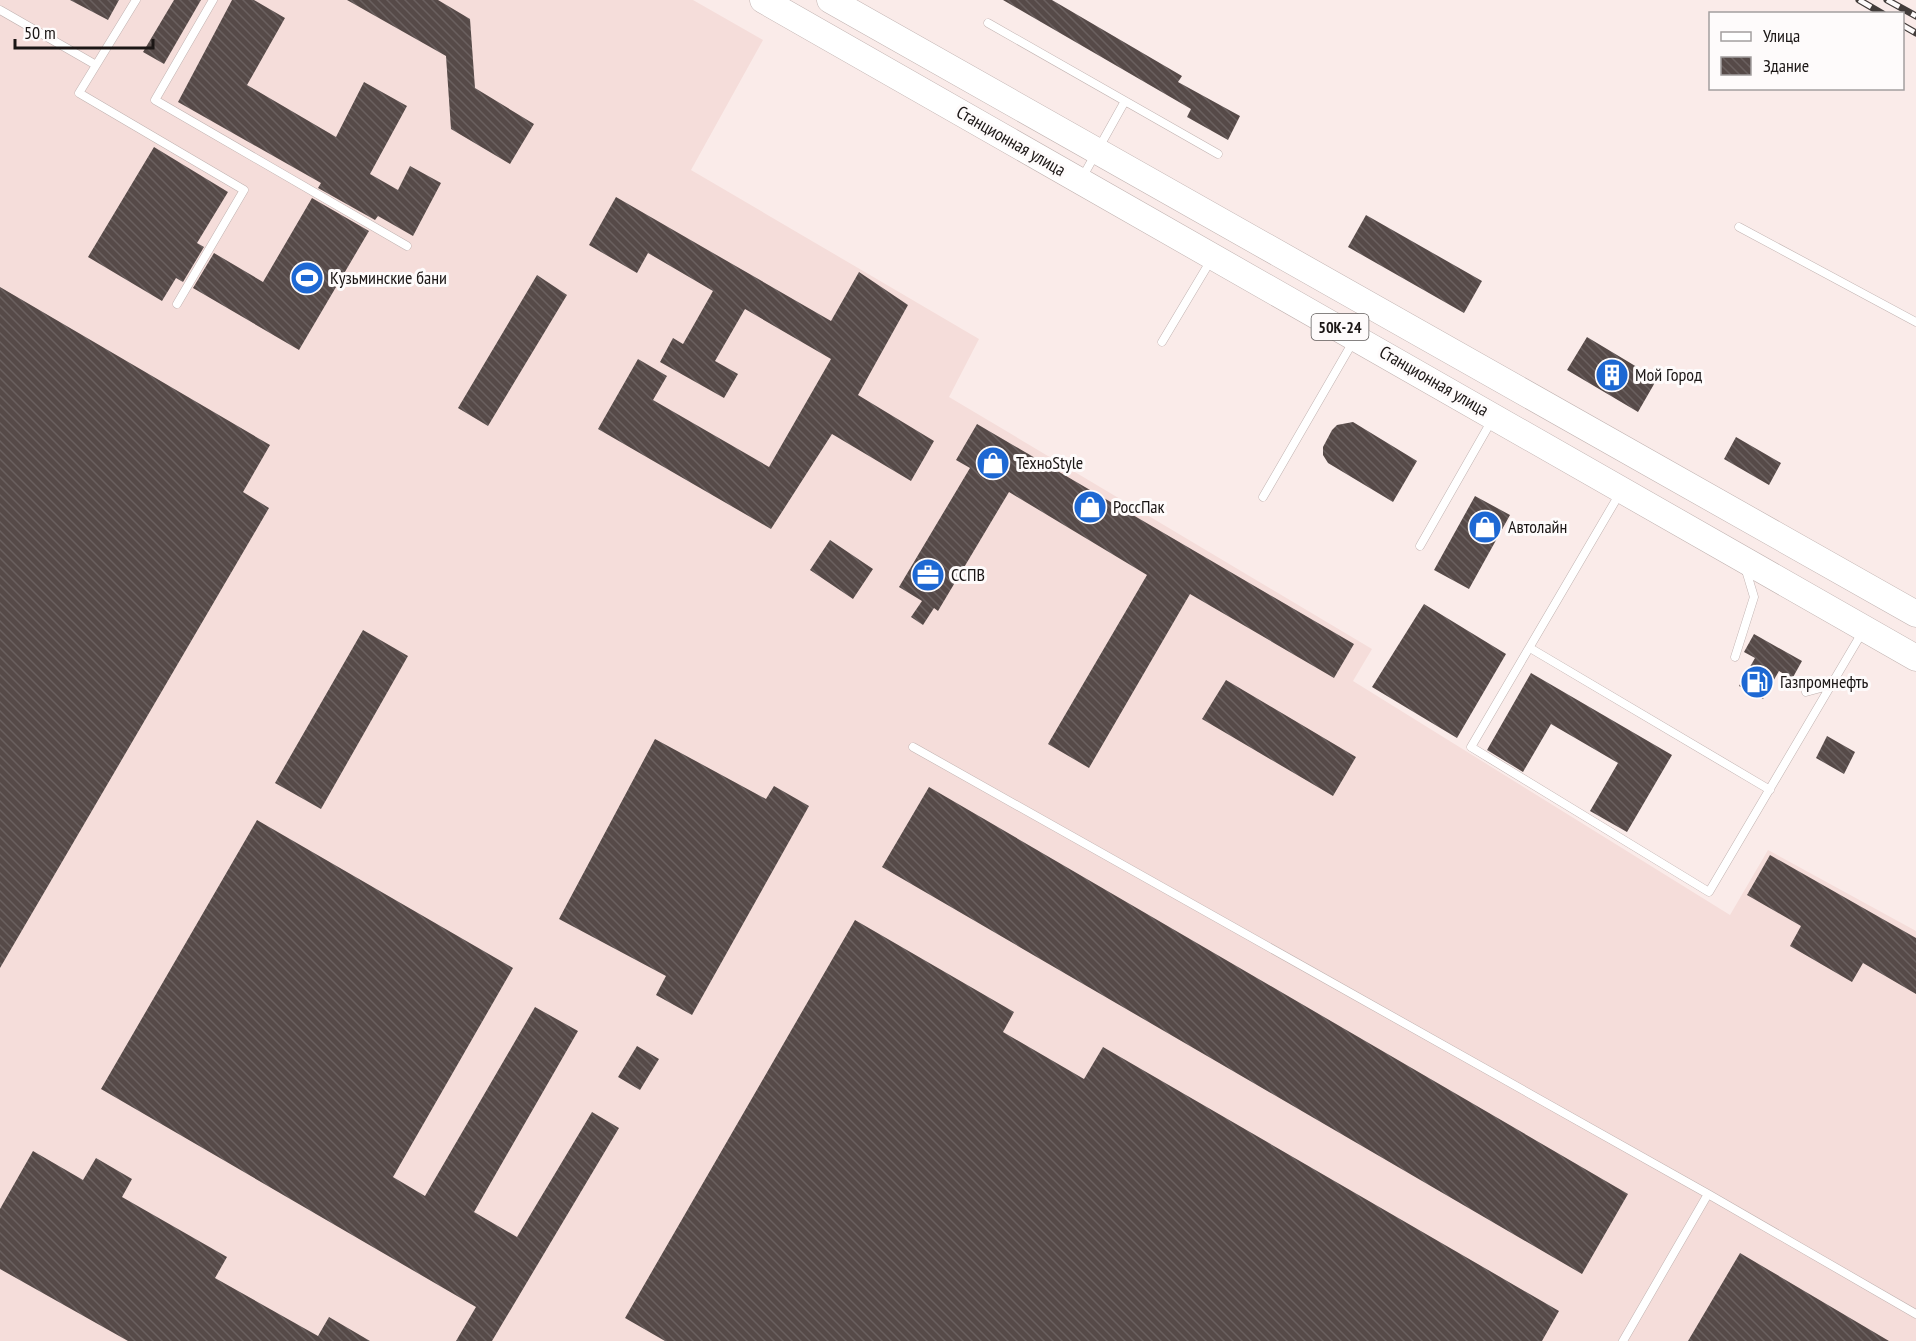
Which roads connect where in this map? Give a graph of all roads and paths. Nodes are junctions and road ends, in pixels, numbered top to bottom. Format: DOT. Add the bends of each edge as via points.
graph roads {
  1 [pos="136,0"];
  2 [pos="213,0"];
  3 [pos="763,0"];
  4 [pos="830,0"];
  5 [pos="0,10"];
  6 [pos="988,23"];
  7 [pos="96,65"];
  8 [pos="1125,101"];
  9 [pos="1096,152"];
  10 [pos="1218,154"];
  11 [pos="1081,181"];
  12 [pos="1739,227"];
  13 [pos="407,246"];
  14 [pos="1213,256"];
  15 [pos="177,304"];
  16 [pos="1916,322"];
  17 [pos="1356,336"];
  18 [pos="1162,342"];
  19 [pos="1494,416"];
  20 [pos="1622,489"];
  21 [pos="1263,497"];
  22 [pos="1420,546"];
  23 [pos="1742,557"];
  24 [pos="1916,614"];
  25 [pos="1865,629"];
  26 [pos="1530,648"];
  27 [pos="1736,657"];
  28 [pos="1916,658"];
  29 [pos="1832,685"];
  30 [pos="1806,692"];
  31 [pos="914,747"];
  32 [pos="1770,790"];
  33 [pos="1708,1194"];
  34 [pos="1916,1314"];
  35 [pos="1623,1341"];
  1 -- 7 [label="lane"];
  2 -- 13 [label="lane" via="155,100"];
  3 -- 11 [label="main road, Станционная улица / 50К-24"];
  4 -- 9 [label="main road, Станционная улица / 50К-24"];
  5 -- 7 [label="lane"];
  6 -- 8 [label="lane"];
  7 -- 15 [label="lane" via="79,93 244,190"];
  8 -- 9 [label="lane"];
  8 -- 10 [label="lane"];
  9 -- 11 [label="lane"];
  9 -- 24 [label="main road, Станционная улица / 50К-24"];
  11 -- 14 [label="main road, Станционная улица / 50К-24"];
  12 -- 16 [label="lane"];
  14 -- 17 [label="main road, Станционная улица / 50К-24"];
  14 -- 18 [label="lane"];
  17 -- 19 [label="main road, Станционная улица / 50К-24"];
  17 -- 21 [label="lane"];
  19 -- 20 [label="main road, Станционная улица / 50К-24"];
  19 -- 22 [label="lane"];
  20 -- 23 [label="main road, Станционная улица / 50К-24"];
  20 -- 26 [label="lane"];
  23 -- 25 [label="main road, Станционная улица / 50К-24"];
  23 -- 27 [label="lane" via="1754,597"];
  25 -- 28 [label="main road, Станционная улица / 50К-24"];
  25 -- 29 [label="lane"];
  26 -- 32 [label="lane"];
  26 -- 32 [label="lane" via="1471,747 1709,892"];
  29 -- 30 [label="lane"];
  29 -- 32 [label="lane"];
  31 -- 33 [label="lane"];
  33 -- 34 [label="lane"];
  33 -- 35 [label="lane"];
}
